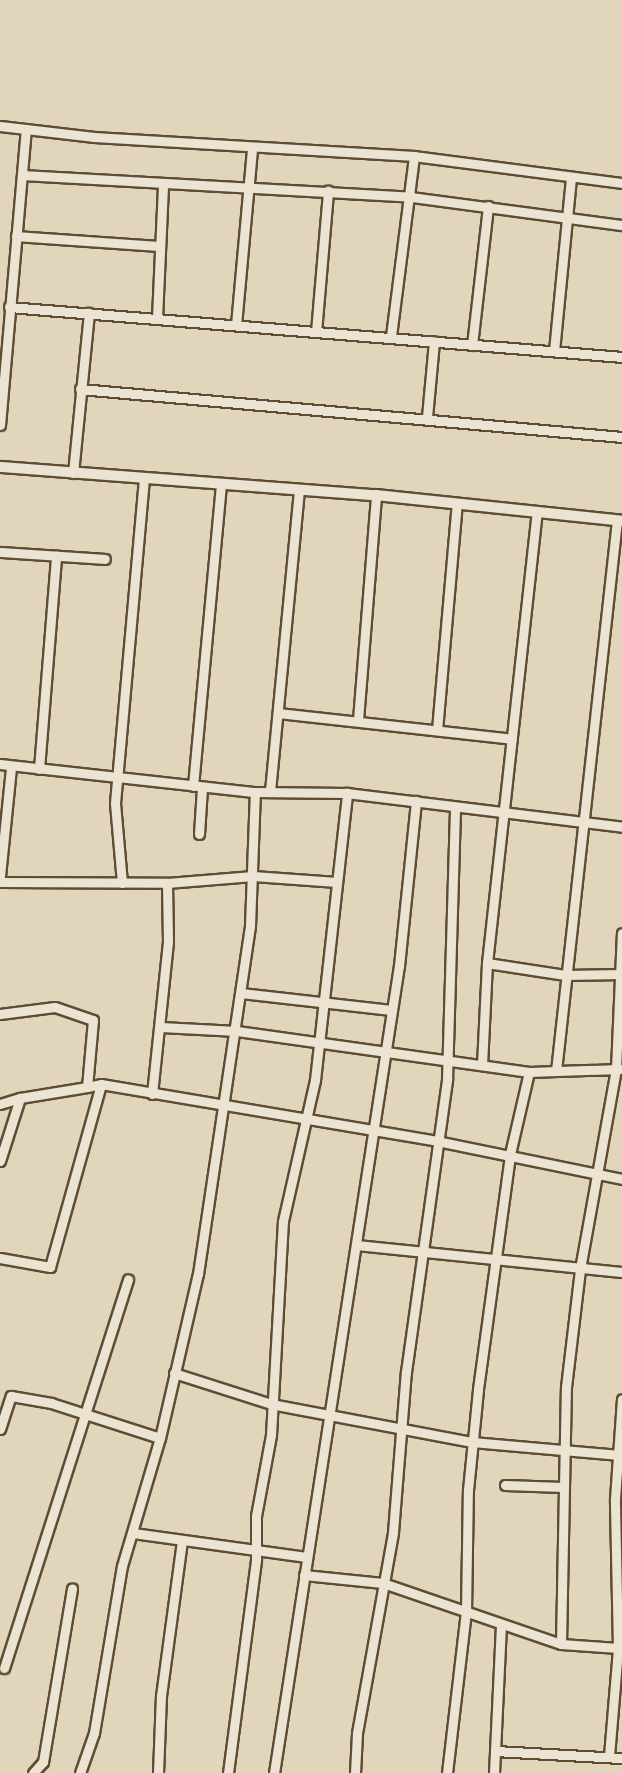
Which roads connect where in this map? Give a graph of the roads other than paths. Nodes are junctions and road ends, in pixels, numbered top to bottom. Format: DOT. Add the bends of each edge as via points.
graph roads {
  1 [pos="0,126"];
  2 [pos="26,129"];
  3 [pos="252,148"];
  4 [pos="414,156"];
  5 [pos="22,175"];
  6 [pos="570,177"];
  7 [pos="622,183"];
  8 [pos="163,185"];
  9 [pos="245,188"];
  10 [pos="328,191"];
  11 [pos="411,197"];
  12 [pos="488,206"];
  13 [pos="565,218"];
  14 [pos="622,225"];
  15 [pos="16,236"];
  16 [pos="158,246"];
  17 [pos="9,307"];
  18 [pos="89,313"];
  19 [pos="157,318"];
  20 [pos="236,325"];
  21 [pos="316,332"];
  22 [pos="391,336"];
  23 [pos="434,341"];
  24 [pos="472,345"];
  25 [pos="554,351"];
  26 [pos="622,357"];
  27 [pos="80,389"];
  28 [pos="427,417"];
  29 [pos="0,425"];
  30 [pos="622,437"];
  31 [pos="0,467"];
  32 [pos="73,473"];
  33 [pos="144,478"];
  34 [pos="221,483"];
  35 [pos="299,492"];
  36 [pos="376,495"];
  37 [pos="457,503"];
  38 [pos="537,512"];
  39 [pos="620,520"];
  40 [pos="0,552"];
  41 [pos="57,556"];
  42 [pos="105,559"];
  43 [pos="278,713"];
  44 [pos="358,720"];
  45 [pos="438,730"];
  46 [pos="512,739"];
  47 [pos="0,764"];
  48 [pos="11,767"];
  49 [pos="39,769"];
  50 [pos="117,778"];
  51 [pos="198,787"];
  52 [pos="270,791"];
  53 [pos="255,792"];
  54 [pos="346,793"];
  55 [pos="416,801"];
  56 [pos="455,809"];
  57 [pos="507,816"];
  58 [pos="586,824"];
  59 [pos="622,827"];
  60 [pos="199,834"];
  61 [pos="0,876"];
  62 [pos="253,876"];
  63 [pos="0,882"];
  64 [pos="337,882"];
  65 [pos="122,883"];
  66 [pos="167,883"];
  67 [pos="622,933"];
  68 [pos="487,963"];
  69 [pos="621,974"];
  70 [pos="565,975"];
  71 [pos="241,993"];
  72 [pos="325,1001"];
  73 [pos="0,1002"];
  74 [pos="391,1010"];
  75 [pos="1,1014"];
  76 [pos="161,1027"];
  77 [pos="237,1031"];
  78 [pos="318,1042"];
  79 [pos="386,1051"];
  80 [pos="447,1061"];
  81 [pos="482,1065"];
  82 [pos="619,1069"];
  83 [pos="556,1071"];
  84 [pos="529,1072"];
  85 [pos="101,1084"];
  86 [pos="87,1087"];
  87 [pos="152,1094"];
  88 [pos="20,1098"];
  89 [pos="0,1104"];
  90 [pos="223,1107"];
  91 [pos="305,1121"];
  92 [pos="370,1133"];
  93 [pos="437,1140"];
  94 [pos="510,1154"];
  95 [pos="0,1161"];
  96 [pos="596,1172"];
  97 [pos="622,1179"];
  98 [pos="356,1245"];
  99 [pos="421,1250"];
  100 [pos="0,1258"];
  101 [pos="494,1260"];
  102 [pos="580,1269"];
  103 [pos="622,1272"];
  104 [pos="128,1279"];
  105 [pos="174,1374"];
  106 [pos="622,1399"];
  107 [pos="271,1404"];
  108 [pos="88,1415"];
  109 [pos="331,1415"];
  110 [pos="401,1428"];
  111 [pos="0,1429"];
  112 [pos="160,1438"];
  113 [pos="472,1442"];
  114 [pos="563,1450"];
  115 [pos="620,1455"];
  116 [pos="505,1485"];
  117 [pos="563,1487"];
  118 [pos="133,1532"];
  119 [pos="182,1540"];
  120 [pos="256,1549"];
  121 [pos="306,1557"];
  122 [pos="304,1575"];
  123 [pos="383,1583"];
  124 [pos="72,1588"];
  125 [pos="466,1612"];
  126 [pos="501,1625"];
  127 [pos="561,1644"];
  128 [pos="618,1648"];
  129 [pos="4,1668"];
  130 [pos="495,1751"];
  131 [pos="609,1756"];
  132 [pos="622,1758"];
  133 [pos="33,1773"];
  134 [pos="80,1773"];
  135 [pos="158,1773"];
  136 [pos="228,1773"];
  137 [pos="274,1773"];
  138 [pos="355,1773"];
  139 [pos="447,1773"];
  140 [pos="494,1773"];
  1 -- 2 [label="street"];
  2 -- 3 [label="street"];
  2 -- 5 [label="street"];
  3 -- 4 [label="street"];
  3 -- 9 [label="street"];
  4 -- 6 [label="street"];
  4 -- 11 [label="street"];
  5 -- 8 [label="street"];
  5 -- 15 [label="street"];
  6 -- 7 [label="street"];
  6 -- 13 [label="street"];
  8 -- 9 [label="street"];
  8 -- 16 [label="street"];
  9 -- 10 [label="street"];
  9 -- 20 [label="street"];
  10 -- 11 [label="street"];
  10 -- 21 [label="street"];
  11 -- 12 [label="street"];
  11 -- 22 [label="street"];
  12 -- 13 [label="street"];
  12 -- 24 [label="street"];
  13 -- 14 [label="street"];
  13 -- 25 [label="street"];
  15 -- 16 [label="street"];
  15 -- 17 [label="street"];
  16 -- 19 [label="street"];
  17 -- 18 [label="street"];
  17 -- 29 [label="street"];
  18 -- 19 [label="street"];
  18 -- 27 [label="street"];
  19 -- 20 [label="street"];
  20 -- 21 [label="street"];
  21 -- 22 [label="street"];
  22 -- 23 [label="street"];
  23 -- 24 [label="street"];
  23 -- 28 [label="street"];
  24 -- 25 [label="street"];
  25 -- 26 [label="street"];
  27 -- 28 [label="street"];
  27 -- 32 [label="street"];
  28 -- 30 [label="street"];
  31 -- 32 [label="street"];
  32 -- 33 [label="street"];
  33 -- 34 [label="street"];
  33 -- 50 [label="street"];
  34 -- 35 [label="street"];
  34 -- 51 [label="street"];
  35 -- 36 [label="street"];
  35 -- 43 [label="street"];
  36 -- 37 [label="street"];
  36 -- 44 [label="street"];
  37 -- 38 [label="street"];
  37 -- 45 [label="street"];
  38 -- 39 [label="street"];
  38 -- 46 [label="street"];
  39 -- 58 [label="street"];
  40 -- 41 [label="street"];
  41 -- 42 [label="street"];
  41 -- 49 [label="street"];
  43 -- 44 [label="street"];
  43 -- 52 [label="street"];
  44 -- 45 [label="street"];
  45 -- 46 [label="street"];
  46 -- 57 [label="street"];
  47 -- 48 [label="street"];
  48 -- 49 [label="street"];
  48 -- 61 [label="street"];
  49 -- 50 [label="street"];
  50 -- 51 [label="street"];
  50 -- 65 [label="street"];
  51 -- 53 [label="street"];
  51 -- 60 [label="street"];
  52 -- 53 [label="street"];
  52 -- 54 [label="street"];
  53 -- 62 [label="street"];
  54 -- 55 [label="street"];
  54 -- 64 [label="street"];
  55 -- 56 [label="street"];
  55 -- 74 [label="street"];
  56 -- 57 [label="street"];
  56 -- 80 [label="street"];
  57 -- 58 [label="street"];
  57 -- 68 [label="street"];
  58 -- 59 [label="street"];
  58 -- 70 [label="street"];
  62 -- 64 [label="street"];
  62 -- 66 [label="street"];
  62 -- 71 [label="street"];
  63 -- 65 [label="street"];
  64 -- 72 [label="street"];
  65 -- 66 [label="street"];
  66 -- 76 [label="street"];
  67 -- 69 [label="street"];
  68 -- 70 [label="street"];
  68 -- 81 [label="street"];
  69 -- 70 [label="street"];
  69 -- 82 [label="street"];
  70 -- 83 [label="street"];
  71 -- 72 [label="street"];
  71 -- 77 [label="street"];
  72 -- 74 [label="street"];
  72 -- 78 [label="street"];
  73 -- 75 [label="street"];
  74 -- 79 [label="street"];
  75 -- 86 [label="street" via="55,1007 93,1020"];
  76 -- 77 [label="street"];
  76 -- 87 [label="street"];
  77 -- 78 [label="street"];
  77 -- 90 [label="street"];
  78 -- 79 [label="street"];
  78 -- 91 [label="street"];
  79 -- 80 [label="street"];
  79 -- 92 [label="street"];
  80 -- 81 [label="street"];
  80 -- 93 [label="street"];
  81 -- 84 [label="street"];
  82 -- 83 [label="street"];
  82 -- 96 [label="street"];
  83 -- 84 [label="street"];
  84 -- 94 [label="street"];
  85 -- 86 [label="street"];
  85 -- 87 [label="street"];
  85 -- 100 [label="street" via="50,1267"];
  86 -- 88 [label="street"];
  87 -- 90 [label="street"];
  88 -- 89 [label="street"];
  88 -- 95 [label="street"];
  90 -- 91 [label="street"];
  90 -- 105 [label="street" via="198,1274"];
  91 -- 92 [label="street"];
  91 -- 107 [label="street" via="283,1221"];
  92 -- 93 [label="street"];
  92 -- 98 [label="street"];
  93 -- 94 [label="street"];
  93 -- 99 [label="street"];
  94 -- 96 [label="street"];
  94 -- 101 [label="street"];
  96 -- 97 [label="street"];
  96 -- 102 [label="street"];
  98 -- 99 [label="street"];
  98 -- 109 [label="street"];
  99 -- 101 [label="street"];
  99 -- 110 [label="street"];
  101 -- 102 [label="street"];
  101 -- 113 [label="street"];
  102 -- 103 [label="street"];
  102 -- 114 [label="street"];
  104 -- 108 [label="street"];
  105 -- 107 [label="street"];
  105 -- 112 [label="street"];
  106 -- 115 [label="street"];
  107 -- 109 [label="street"];
  107 -- 120 [label="street"];
  108 -- 111 [label="street" via="11,1396"];
  108 -- 112 [label="street"];
  108 -- 129 [label="street"];
  109 -- 110 [label="street"];
  109 -- 121 [label="street"];
  110 -- 113 [label="street"];
  110 -- 123 [label="street" via="393,1532"];
  112 -- 118 [label="street"];
  113 -- 114 [label="street"];
  113 -- 125 [label="street"];
  114 -- 115 [label="street"];
  114 -- 117 [label="street"];
  115 -- 128 [label="street"];
  116 -- 117 [label="street"];
  117 -- 127 [label="street"];
  118 -- 119 [label="street"];
  118 -- 134 [label="street" via="122,1566 94,1733"];
  119 -- 120 [label="street"];
  119 -- 135 [label="street" via="161,1696"];
  120 -- 121 [label="street"];
  120 -- 136 [label="street"];
  121 -- 122 [label="street"];
  122 -- 123 [label="street"];
  122 -- 137 [label="street"];
  123 -- 125 [label="street"];
  123 -- 138 [label="street" via="357,1733"];
  124 -- 133 [label="street" via="43,1762"];
  125 -- 126 [label="street"];
  125 -- 139 [label="street"];
  126 -- 127 [label="street"];
  126 -- 130 [label="street"];
  127 -- 128 [label="street"];
  128 -- 131 [label="street"];
  130 -- 131 [label="street"];
  130 -- 140 [label="street"];
  131 -- 132 [label="street"];
}
